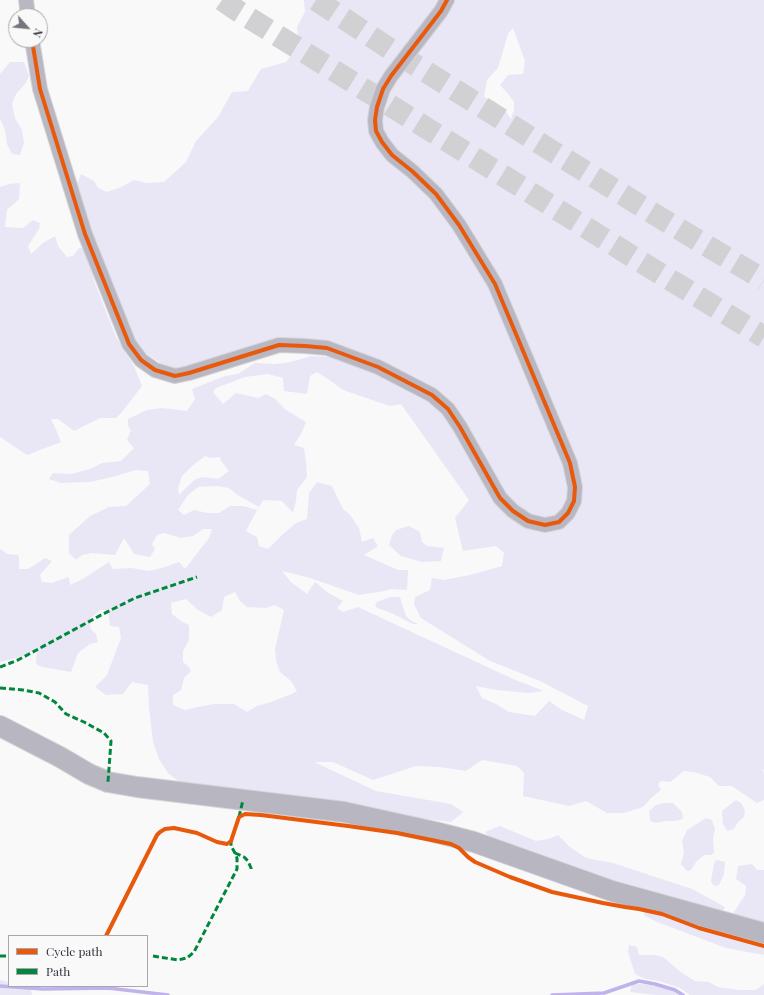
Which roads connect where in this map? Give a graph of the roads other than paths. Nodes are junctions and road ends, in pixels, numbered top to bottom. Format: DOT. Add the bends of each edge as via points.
graph roads {
  1 [pos="447,0"];
  2 [pos="33,48"];
  3 [pos="0,726"];
  4 [pos="764,933"];
  1 -- 2 [label="street" via="383,89 376,113 376,131 392,154 436,194 459,225 495,284 570,463 575,487 574,502 560,522 545,525 528,521 513,511 500,498 448,409 432,395 378,367 327,348 279,345 189,374 175,376 155,370 141,360 129,344 86,234 40,89"];
  3 -- 4 [label="main road" via="108,782 344,812 435,832 474,842 612,891"];
}
